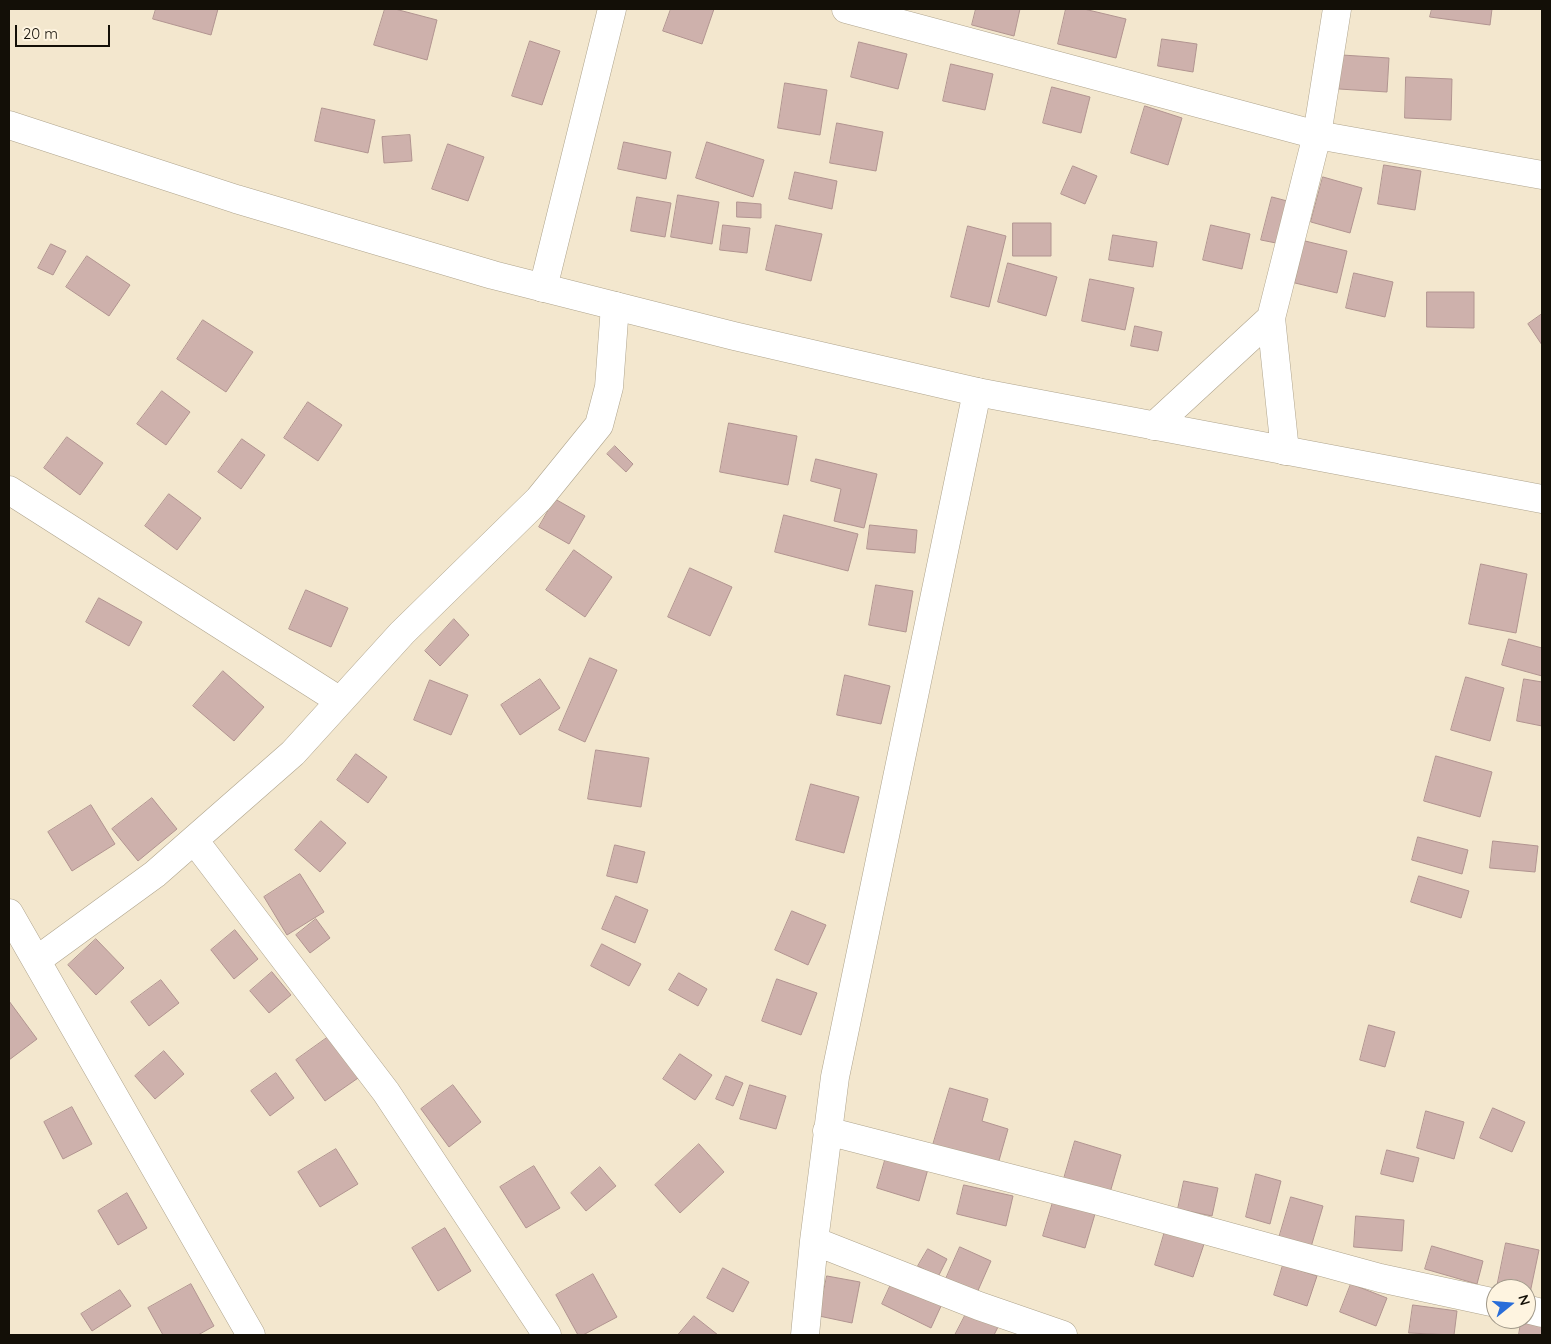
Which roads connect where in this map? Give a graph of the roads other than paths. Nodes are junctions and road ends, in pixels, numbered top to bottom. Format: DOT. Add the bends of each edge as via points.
graph roads {
  1 [pos="612,9"];
  2 [pos="846,9"];
  3 [pos="1337,9"];
  4 [pos="9,125"];
  5 [pos="1317,135"];
  6 [pos="1542,176"];
  7 [pos="543,288"];
  8 [pos="615,306"];
  9 [pos="1271,318"];
  10 [pos="977,392"];
  11 [pos="1154,426"];
  12 [pos="1285,450"];
  13 [pos="9,490"];
  14 [pos="1542,499"];
  15 [pos="340,701"];
  16 [pos="194,840"];
  17 [pos="9,913"];
  18 [pos="37,960"];
  19 [pos="827,1131"];
  20 [pos="814,1241"];
  21 [pos="1486,1301"];
  22 [pos="251,1335"];
  23 [pos="547,1335"];
  24 [pos="805,1335"];
  25 [pos="1063,1335"];
  1 -- 7 [label="street"];
  2 -- 5 [label="street"];
  3 -- 5 [label="street"];
  4 -- 7 [label="street" via="236,199"];
  5 -- 6 [label="street"];
  5 -- 9 [label="street"];
  7 -- 8 [label="street"];
  8 -- 10 [label="street"];
  8 -- 15 [label="street" via="609,387 598,425 539,499 402,633"];
  9 -- 11 [label="street"];
  9 -- 12 [label="street"];
  10 -- 11 [label="street"];
  10 -- 19 [label="street" via="835,1077"];
  11 -- 12 [label="street"];
  12 -- 14 [label="street"];
  13 -- 15 [label="street"];
  15 -- 16 [label="street" via="293,753"];
  16 -- 18 [label="street" via="155,874"];
  16 -- 23 [label="street" via="386,1092"];
  17 -- 18 [label="street"];
  18 -- 22 [label="street"];
  19 -- 20 [label="street"];
  19 -- 21 [label="street" via="1380,1278"];
  20 -- 24 [label="street"];
  20 -- 25 [label="street" via="979,1306"];
}
